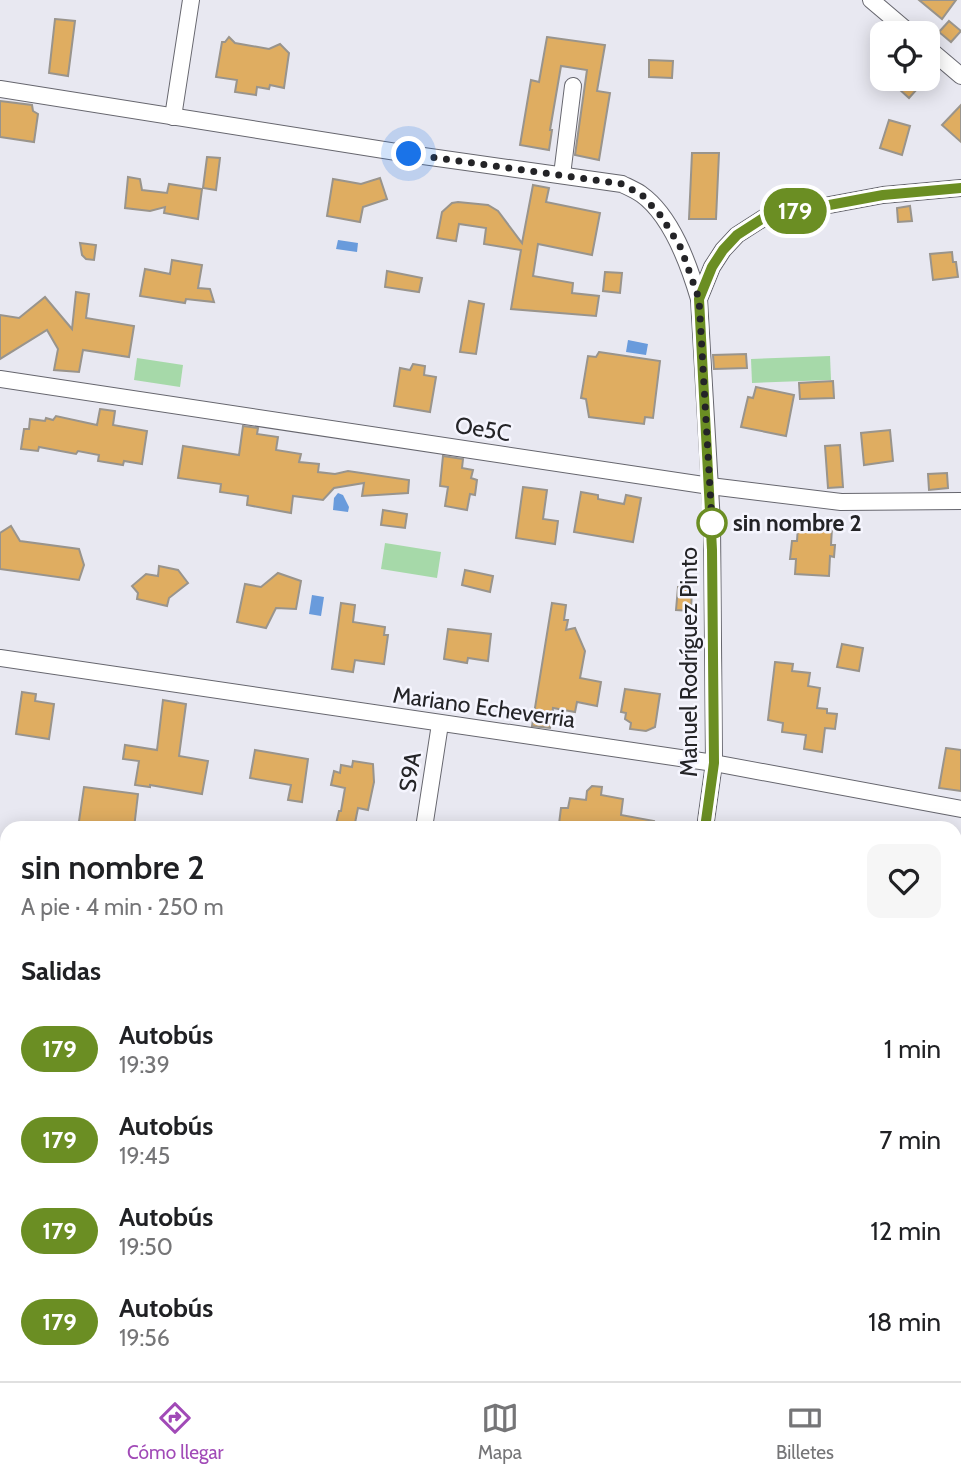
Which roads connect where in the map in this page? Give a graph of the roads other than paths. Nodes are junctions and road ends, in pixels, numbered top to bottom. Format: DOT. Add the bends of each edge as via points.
graph roads {
  1 [pos="191,0"];
  2 [pos="871,0"];
  3 [pos="896,21"];
  4 [pos="940,58"];
  5 [pos="961,76"];
  6 [pos="573,86"];
  7 [pos="0,89"];
  8 [pos="173,117"];
  9 [pos="562,175"];
  10 [pos="961,188"];
  11 [pos="699,299"];
  12 [pos="0,379"];
  13 [pos="710,486"];
  14 [pos="961,501"];
  15 [pos="0,658"];
  16 [pos="440,724"];
  17 [pos="714,763"];
  18 [pos="961,809"];
  19 [pos="425,821"];
  20 [pos="706,821"];
  1 -- 8 [label="street"];
  2 -- 3 [label="street"];
  4 -- 5 [label="street"];
  6 -- 9 [label="street"];
  7 -- 8 [label="street"];
  8 -- 9 [label="street"];
  9 -- 11 [label="street" via="622,184 642,195 681,248"];
  10 -- 11 [label="street, Manuel Rodríguez Pinto" via="883,195 765,217 723,250"];
  11 -- 13 [label="street, Manuel Rodríguez Pinto"];
  12 -- 13 [label="street, Oe5C"];
  13 -- 14 [label="street, Oe5C" via="841,502"];
  13 -- 17 [label="street, Manuel Rodríguez Pinto"];
  15 -- 16 [label="street, Mariano Echeverria"];
  16 -- 17 [label="street, Mariano Echeverria"];
  16 -- 19 [label="street, S9A"];
  17 -- 18 [label="street, Mariano Echeverria"];
  17 -- 20 [label="street, Manuel Rodríguez Pinto"];
}
